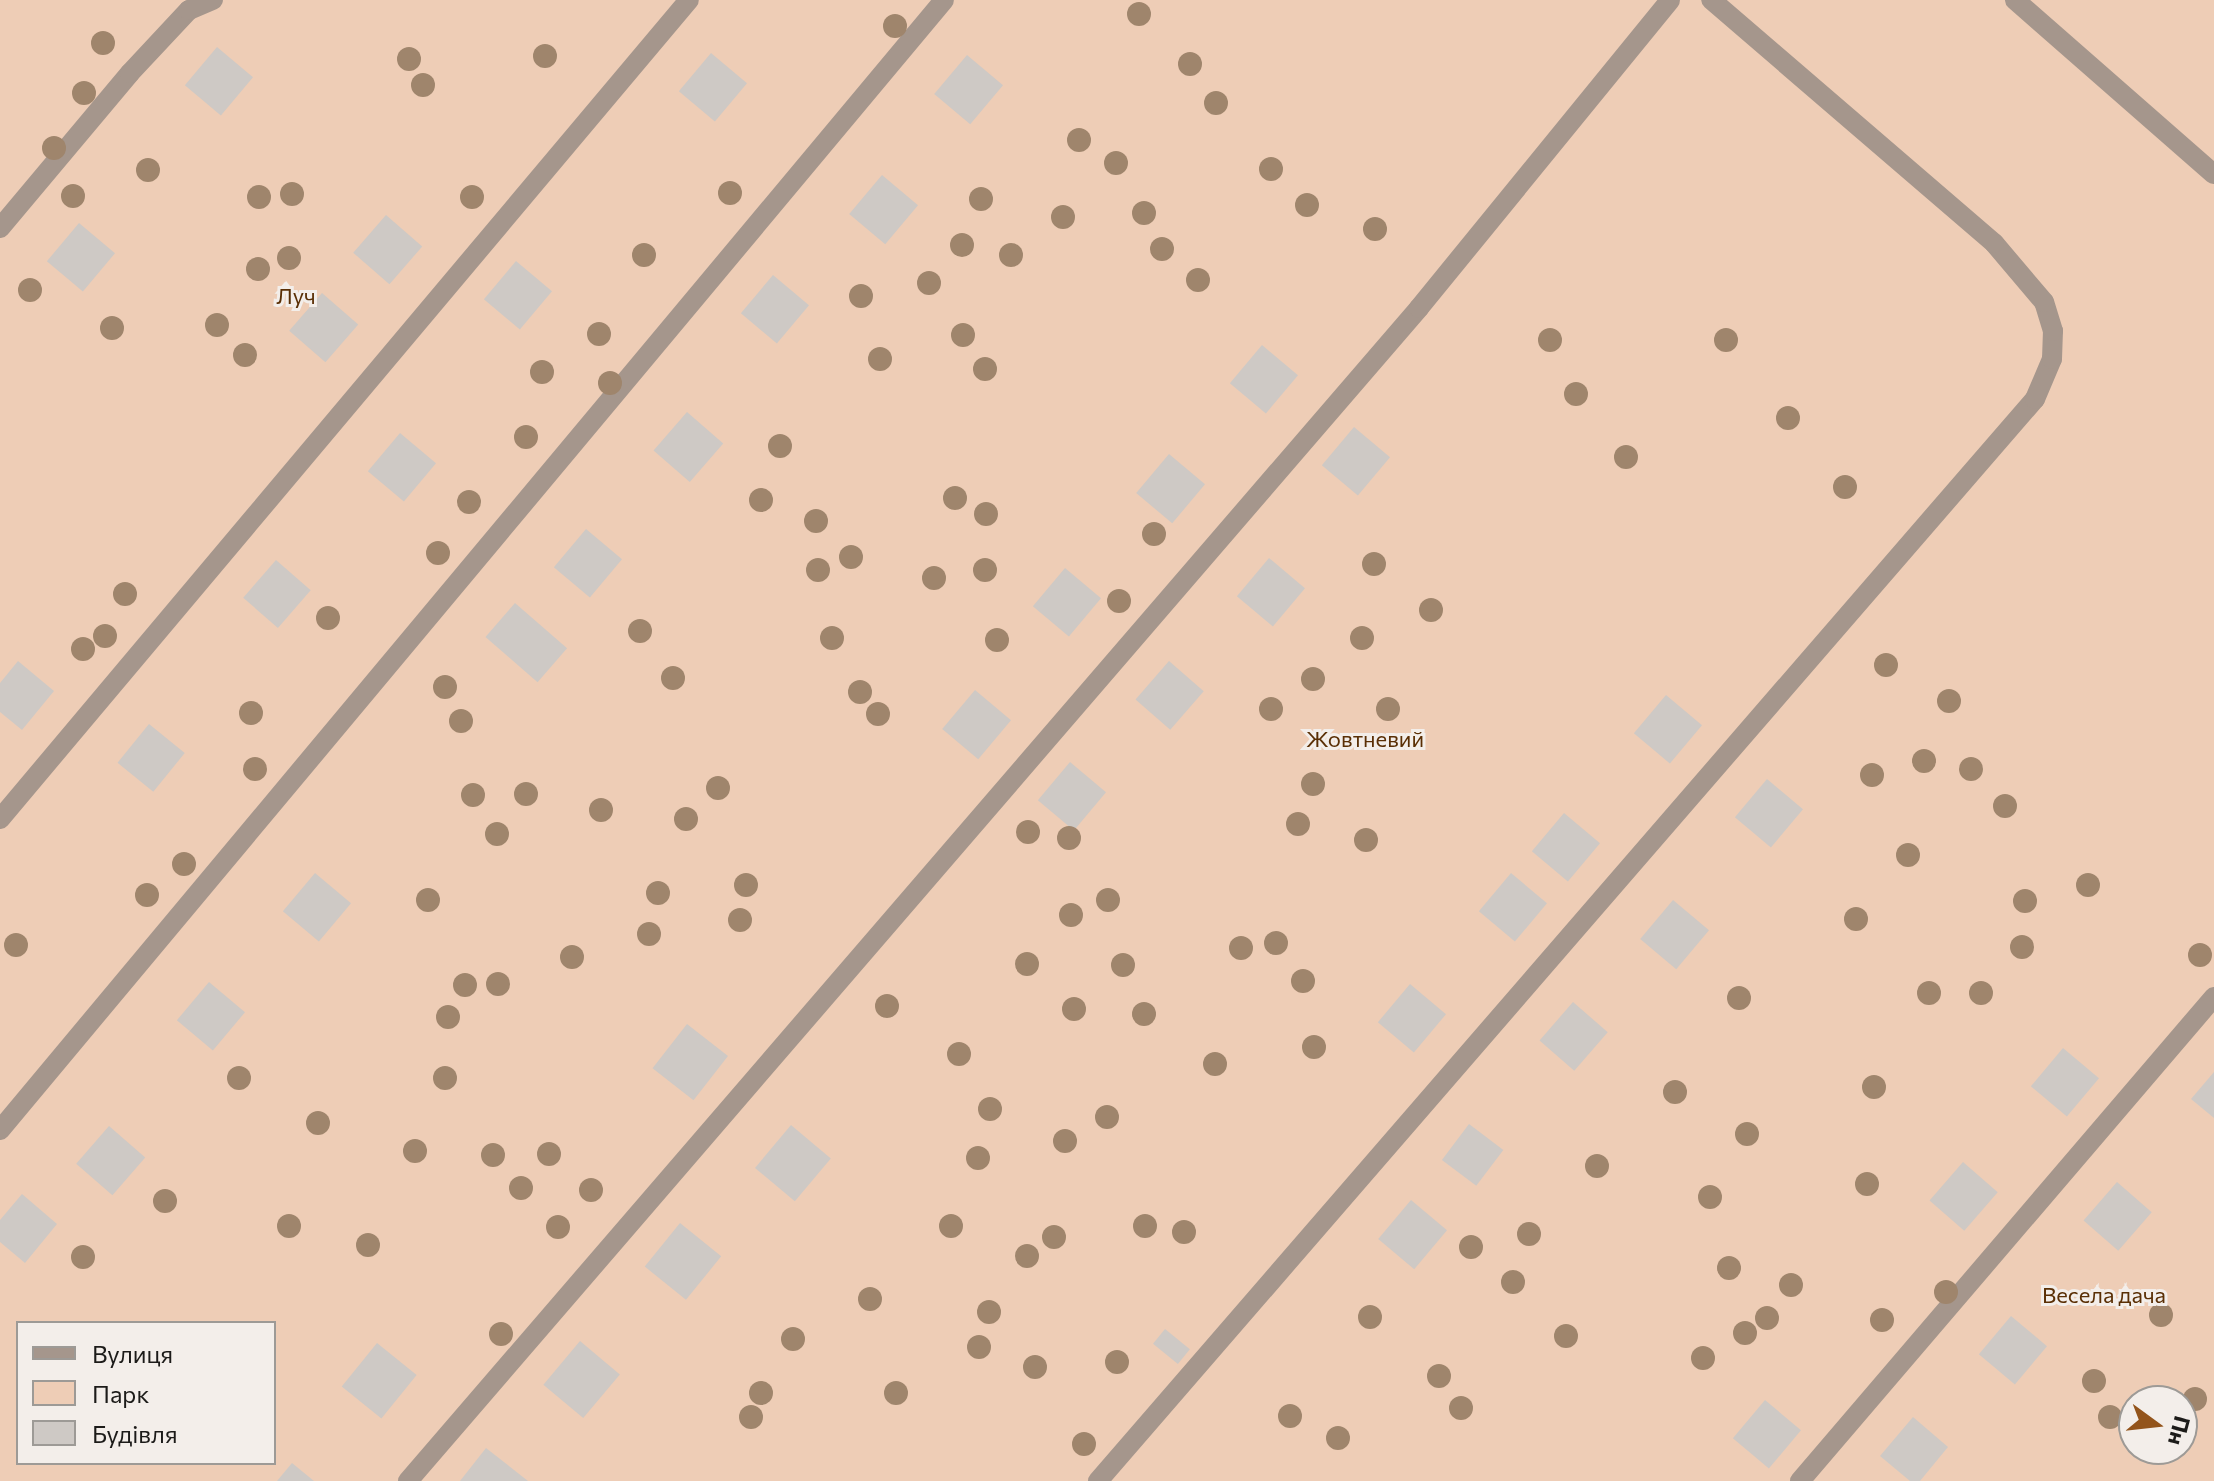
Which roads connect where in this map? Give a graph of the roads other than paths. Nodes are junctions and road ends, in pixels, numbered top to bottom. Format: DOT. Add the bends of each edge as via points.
graph roads {
  1 [pos="213,0"];
  2 [pos="689,0"];
  3 [pos="944,0"];
  4 [pos="1670,0"];
  5 [pos="1711,0"];
  6 [pos="2015,0"];
  7 [pos="2214,174"];
  8 [pos="0,228"];
  9 [pos="0,819"];
  10 [pos="2214,997"];
  11 [pos="0,1130"];
  12 [pos="408,1481"];
  13 [pos="1098,1481"];
  14 [pos="1800,1481"];
  1 -- 8 [label="street" via="189,10 130,73"];
  2 -- 9 [label="street"];
  3 -- 11 [label="street"];
  4 -- 12 [label="street" via="1419,308"];
  5 -- 13 [label="street" via="1994,243 2044,302 2053,331 2052,359 2035,399"];
  6 -- 7 [label="street"];
  10 -- 14 [label="street"];
}
